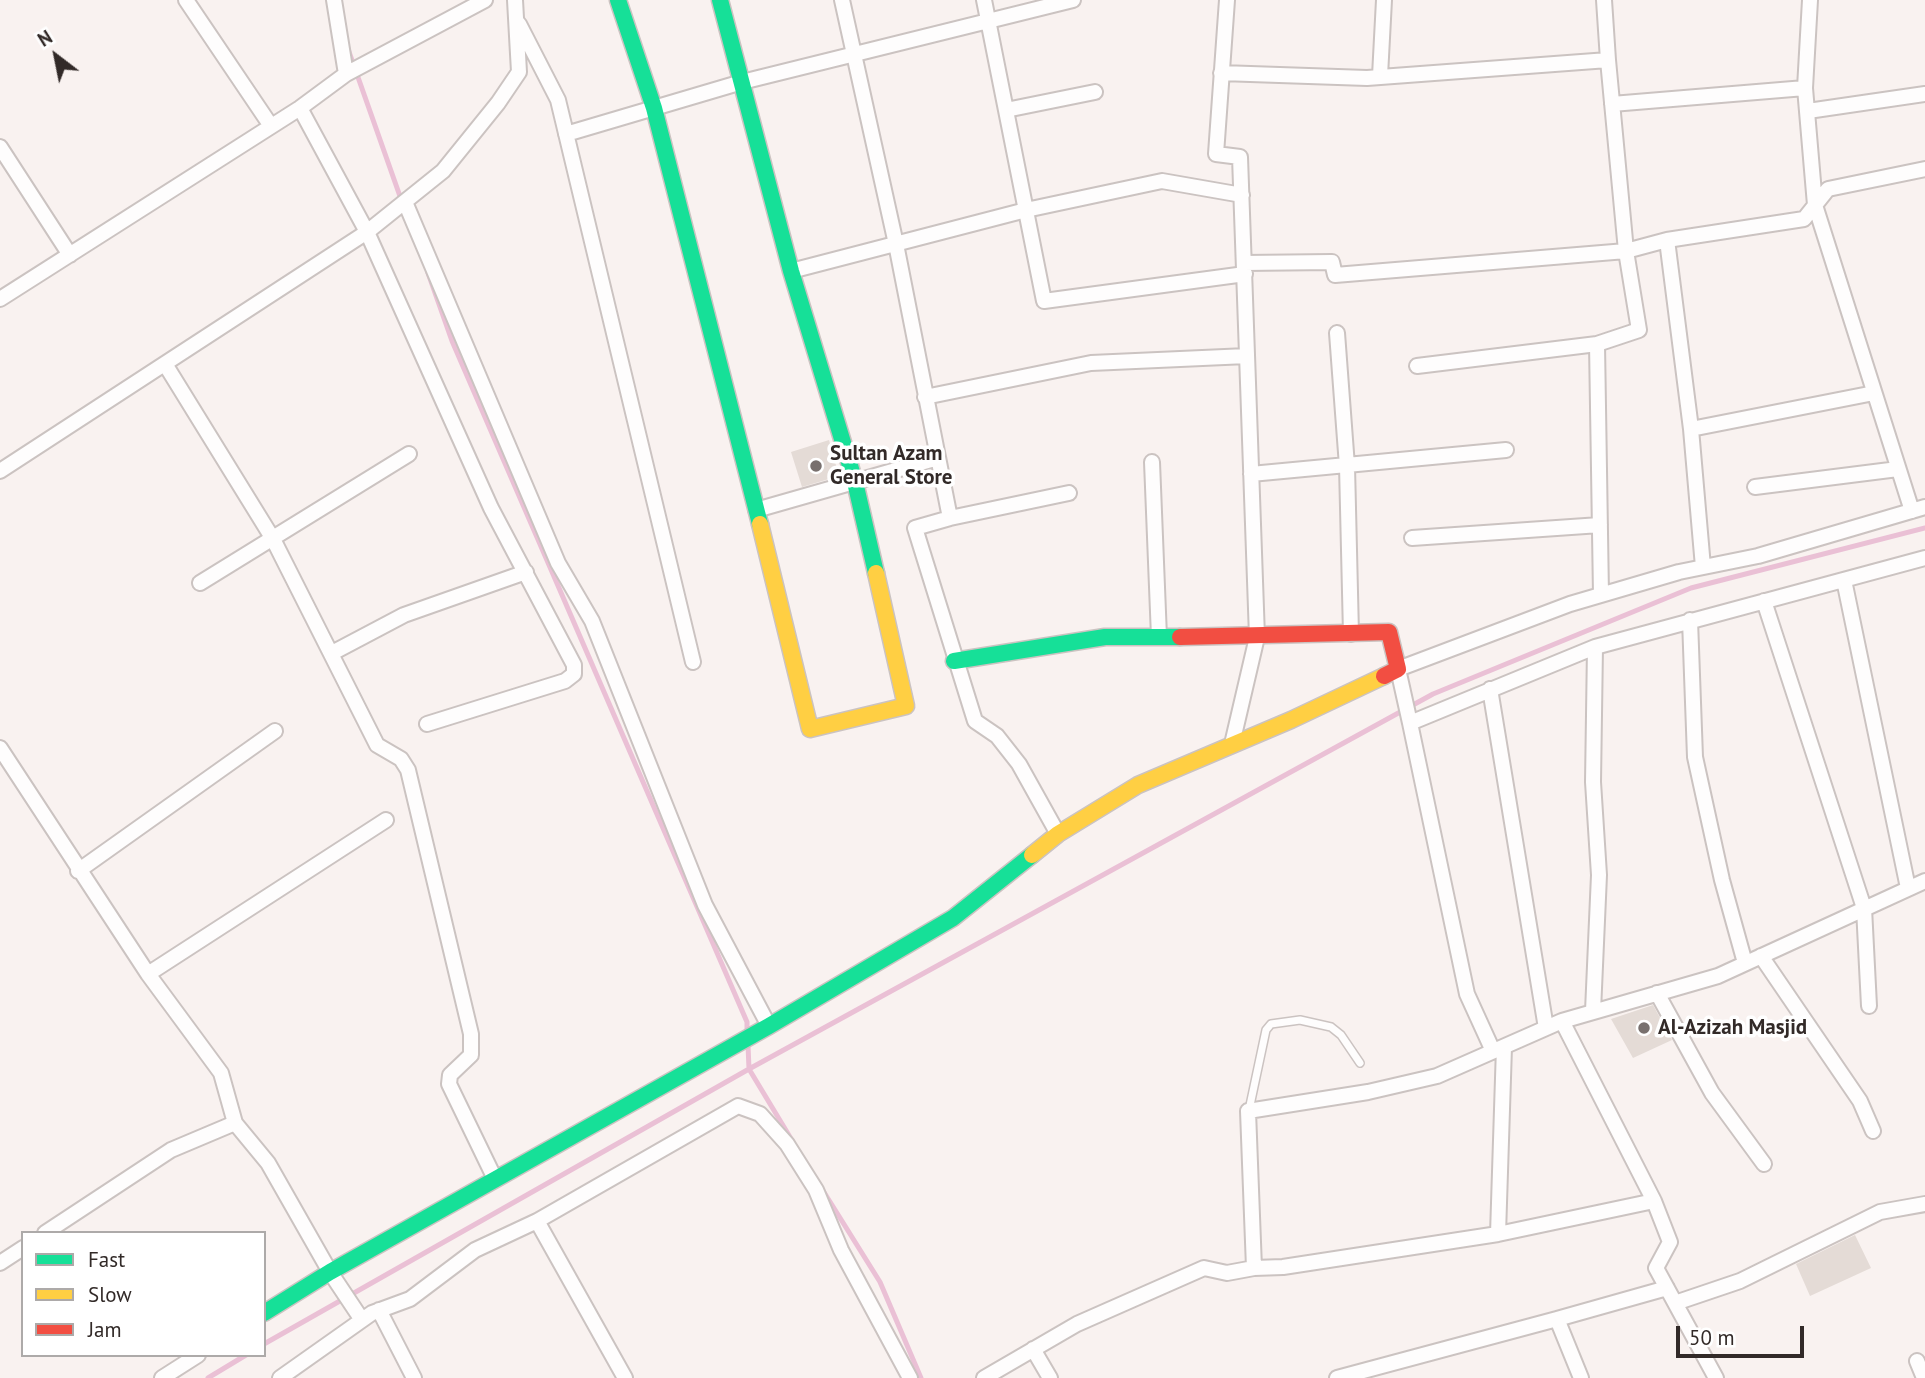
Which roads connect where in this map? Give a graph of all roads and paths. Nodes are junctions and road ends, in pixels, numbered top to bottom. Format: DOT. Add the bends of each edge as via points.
graph roads {
  1 [pos="186,0"];
  2 [pos="334,0"];
  3 [pos="485,0"];
  4 [pos="515,0"];
  5 [pos="618,0"];
  6 [pos="720,0"];
  7 [pos="842,0"];
  8 [pos="984,0"];
  9 [pos="1073,0"];
  10 [pos="1227,0"];
  11 [pos="1384,0"];
  12 [pos="1604,0"];
  13 [pos="1810,0"];
  14 [pos="988,19"];
  15 [pos="516,20"];
  16 [pos="855,53"];
  17 [pos="1608,60"];
  18 [pos="1222,73"];
  19 [pos="346,74"];
  20 [pos="1380,76"];
  21 [pos="742,82"];
  22 [pos="1805,88"];
  23 [pos="1095,92"];
  24 [pos="1925,94"];
  25 [pos="1612,104"];
  26 [pos="300,108"];
  27 [pos="654,108"];
  28 [pos="1006,110"];
  29 [pos="1808,111"];
  30 [pos="271,126"];
  31 [pos="566,134"];
  32 [pos="0,147"];
  33 [pos="1925,169"];
  34 [pos="1242,195"];
  35 [pos="405,202"];
  36 [pos="1815,205"];
  37 [pos="1026,210"];
  38 [pos="367,232"];
  39 [pos="1667,240"];
  40 [pos="896,244"];
  41 [pos="1626,251"];
  42 [pos="70,255"];
  43 [pos="1244,268"];
  44 [pos="791,271"];
  45 [pos="0,299"];
  46 [pos="1337,333"];
  47 [pos="1597,344"];
  48 [pos="1247,356"];
  49 [pos="164,364"];
  50 [pos="1417,366"];
  51 [pos="1874,393"];
  52 [pos="925,397"];
  53 [pos="1691,429"];
  54 [pos="1506,450"];
  55 [pos="409,454"];
  56 [pos="937,458"];
  57 [pos="1152,462"];
  58 [pos="1347,466"];
  59 [pos="1898,469"];
  60 [pos="0,471"];
  61 [pos="1251,474"];
  62 [pos="855,482"];
  63 [pos="1755,487"];
  64 [pos="1069,493"];
  65 [pos="1918,509"];
  66 [pos="756,510"];
  67 [pos="950,519"];
  68 [pos="1600,525"];
  69 [pos="1412,538"];
  70 [pos="273,539"];
  71 [pos="1925,558"];
  72 [pos="1703,567"];
  73 [pos="526,572"];
  74 [pos="1844,580"];
  75 [pos="200,583"];
  76 [pos="1601,595"];
  77 [pos="1764,601"];
  78 [pos="1690,620"];
  79 [pos="1351,634"];
  80 [pos="1159,637"];
  81 [pos="1257,637"];
  82 [pos="1595,647"];
  83 [pos="332,653"];
  84 [pos="954,661"];
  85 [pos="693,662"];
  86 [pos="1399,677"];
  87 [pos="1490,689"];
  88 [pos="1409,719"];
  89 [pos="427,724"];
  90 [pos="275,731"];
  91 [pos="1232,744"];
  92 [pos="0,748"];
  93 [pos="386,820"];
  94 [pos="1058,834"];
  95 [pos="78,871"];
  96 [pos="1925,881"];
  97 [pos="1908,888"];
  98 [pos="1864,908"];
  99 [pos="1761,956"];
  100 [pos="1745,963"];
  101 [pos="148,974"];
  102 [pos="1657,993"];
  103 [pos="1870,1006"];
  104 [pos="1593,1011"];
  105 [pos="1562,1020"];
  106 [pos="769,1026"];
  107 [pos="1546,1028"];
  108 [pos="1498,1049"];
  109 [pos="1360,1063"];
  110 [pos="1248,1111"];
  111 [pos="235,1123"];
  112 [pos="1873,1131"];
  113 [pos="1764,1164"];
  114 [pos="495,1179"];
  115 [pos="1654,1201"];
  116 [pos="1925,1204"];
  117 [pos="537,1222"];
  118 [pos="48,1231"];
  119 [pos="1498,1234"];
  120 [pos="21,1249"];
  121 [pos="0,1263"];
  122 [pos="1254,1268"];
  123 [pos="335,1278"];
  124 [pos="1667,1288"];
  125 [pos="1675,1303"];
  126 [pos="379,1310"];
  127 [pos="266,1312"];
  128 [pos="360,1317"];
  129 [pos="1557,1319"];
  130 [pos="1033,1349"];
  131 [pos="195,1357"];
  132 [pos="1917,1361"];
  133 [pos="162,1378"];
  134 [pos="280,1378"];
  135 [pos="414,1378"];
  136 [pos="625,1378"];
  137 [pos="910,1378"];
  138 [pos="984,1378"];
  139 [pos="1050,1378"];
  140 [pos="1337,1378"];
  141 [pos="1581,1378"];
  142 [pos="1716,1378"];
  143 [pos="1924,1378"];
  1 -- 30 [label="street"];
  2 -- 19 [label="street"];
  3 -- 19 [label="street"];
  4 -- 15 [label="street"];
  5 -- 27 [label="street"];
  6 -- 21 [label="street"];
  7 -- 16 [label="street"];
  8 -- 14 [label="street"];
  9 -- 14 [label="street"];
  10 -- 18 [label="street"];
  11 -- 20 [label="street"];
  12 -- 17 [label="street"];
  13 -- 22 [label="street"];
  14 -- 16 [label="street"];
  14 -- 28 [label="street"];
  15 -- 31 [label="street" via="558,100"];
  15 -- 35 [label="street" via="519,72 443,172"];
  16 -- 21 [label="street"];
  16 -- 40 [label="street"];
  17 -- 20 [label="street"];
  17 -- 25 [label="street"];
  18 -- 20 [label="street"];
  18 -- 34 [label="street" via="1216,154 1240,157"];
  19 -- 26 [label="street"];
  21 -- 27 [label="street"];
  21 -- 44 [label="street"];
  22 -- 25 [label="street"];
  22 -- 29 [label="street"];
  23 -- 28 [label="street"];
  24 -- 29 [label="street"];
  25 -- 41 [label="street"];
  26 -- 30 [label="street"];
  26 -- 38 [label="street"];
  27 -- 31 [label="street"];
  27 -- 66 [label="street"];
  28 -- 37 [label="street"];
  29 -- 36 [label="street"];
  30 -- 42 [label="street"];
  31 -- 85 [label="street"];
  32 -- 42 [label="street"];
  33 -- 36 [label="street" via="1828,190"];
  34 -- 37 [label="street" via="1162,181"];
  34 -- 43 [label="street"];
  35 -- 38 [label="street"];
  35 -- 106 [label="street" via="558,563 592,621 705,905"];
  36 -- 39 [label="street" via="1804,219"];
  36 -- 51 [label="street"];
  37 -- 40 [label="street"];
  37 -- 43 [label="street" via="1044,301"];
  38 -- 49 [label="street"];
  38 -- 73 [label="street" via="480,484"];
  39 -- 41 [label="street"];
  39 -- 53 [label="street"];
  40 -- 44 [label="street"];
  40 -- 52 [label="street"];
  41 -- 43 [label="street" via="1335,275 1332,262"];
  41 -- 47 [label="street" via="1639,330"];
  42 -- 45 [label="street"];
  43 -- 48 [label="street"];
  44 -- 62 [label="street"];
  46 -- 58 [label="street"];
  47 -- 50 [label="street"];
  47 -- 68 [label="street"];
  48 -- 52 [label="street" via="1091,363"];
  48 -- 61 [label="street"];
  49 -- 60 [label="street"];
  49 -- 70 [label="street"];
  51 -- 53 [label="street"];
  51 -- 59 [label="street"];
  52 -- 56 [label="street"];
  53 -- 72 [label="street"];
  54 -- 58 [label="street"];
  55 -- 70 [label="street"];
  56 -- 62 [label="street"];
  56 -- 67 [label="street"];
  57 -- 80 [label="street"];
  58 -- 61 [label="street"];
  58 -- 79 [label="street"];
  59 -- 63 [label="street"];
  59 -- 65 [label="street"];
  61 -- 81 [label="street"];
  62 -- 66 [label="street"];
  62 -- 66 [label="street" via="906,706 810,729"];
  64 -- 67 [label="street"];
  65 -- 72 [label="street" via="1758,556"];
  67 -- 84 [label="street" via="915,528"];
  68 -- 69 [label="street"];
  68 -- 76 [label="street"];
  70 -- 75 [label="street"];
  70 -- 83 [label="street"];
  71 -- 74 [label="street"];
  72 -- 76 [label="street"];
  73 -- 83 [label="street" via="404,615"];
  73 -- 89 [label="street" via="571,656 574,674 548,687"];
  74 -- 77 [label="street"];
  74 -- 97 [label="street"];
  76 -- 86 [label="street"];
  77 -- 78 [label="street"];
  77 -- 98 [label="street"];
  78 -- 82 [label="street"];
  78 -- 100 [label="street" via="1695,757"];
  79 -- 81 [label="street"];
  79 -- 86 [label="street" via="1389,632"];
  80 -- 81 [label="street"];
  80 -- 84 [label="street" via="1105,637"];
  81 -- 91 [label="street"];
  82 -- 87 [label="street"];
  82 -- 104 [label="street" via="1592,782 1599,875"];
  83 -- 114 [label="street" via="377,746 401,760 408,770 471,1034 471,1055 450,1075 449,1084"];
  84 -- 94 [label="street" via="975,721 997,736 1019,764"];
  86 -- 88 [label="street"];
  86 -- 91 [label="street"];
  87 -- 88 [label="street"];
  87 -- 107 [label="street"];
  88 -- 108 [label="street" via="1467,994"];
  90 -- 95 [label="street"];
  91 -- 94 [label="street" via="1138,785"];
  92 -- 95 [label="street"];
  93 -- 101 [label="street"];
  94 -- 106 [label="street" via="953,918"];
  95 -- 101 [label="street"];
  96 -- 97 [label="street"];
  97 -- 98 [label="street"];
  98 -- 99 [label="street"];
  98 -- 103 [label="street"];
  99 -- 100 [label="street"];
  99 -- 112 [label="street" via="1860,1101"];
  100 -- 102 [label="street" via="1718,976"];
  101 -- 111 [label="street" via="221,1073"];
  102 -- 104 [label="street"];
  102 -- 113 [label="street" via="1712,1093"];
  104 -- 105 [label="street"];
  105 -- 107 [label="street"];
  105 -- 115 [label="street"];
  106 -- 114 [label="street"];
  107 -- 108 [label="street"];
  108 -- 110 [label="street" via="1437,1076"];
  108 -- 119 [label="street"];
  109 -- 110 [label="lane" via="1331,1027 1300,1020 1271,1024"];
  110 -- 122 [label="street"];
  111 -- 118 [label="street" via="171,1150"];
  111 -- 123 [label="street" via="268,1163"];
  114 -- 123 [label="street"];
  115 -- 119 [label="street"];
  115 -- 124 [label="street" via="1670,1242 1656,1268"];
  116 -- 125 [label="street" via="1880,1212 1740,1281"];
  117 -- 126 [label="street" via="475,1250 410,1299"];
  117 -- 136 [label="street"];
  117 -- 137 [label="street" via="738,1106 760,1114 787,1144 816,1190 841,1250"];
  119 -- 122 [label="street" via="1309,1264"];
  120 -- 121 [label="street"];
  122 -- 130 [label="street" via="1227,1273 1203,1268 1077,1324"];
  123 -- 127 [label="street"];
  123 -- 128 [label="street"];
  124 -- 125 [label="street"];
  124 -- 129 [label="street"];
  125 -- 142 [label="street"];
  126 -- 128 [label="street"];
  126 -- 135 [label="street"];
  128 -- 134 [label="street"];
  129 -- 140 [label="street"];
  129 -- 141 [label="street"];
  130 -- 138 [label="street"];
  130 -- 139 [label="street"];
  131 -- 133 [label="street"];
  132 -- 143 [label="street"];
}
